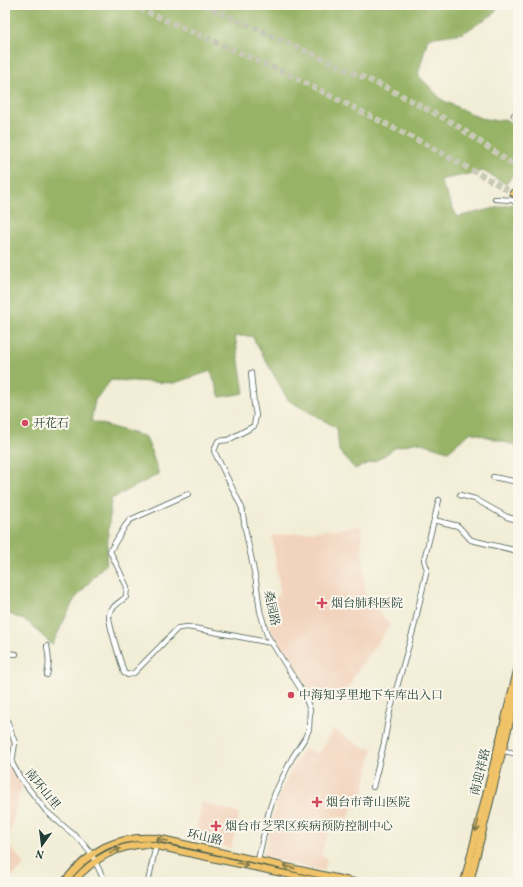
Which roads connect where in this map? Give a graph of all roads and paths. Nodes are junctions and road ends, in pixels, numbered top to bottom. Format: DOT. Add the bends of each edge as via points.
graph roads {
  1 [pos="514,114"];
  2 [pos="518,120"];
  3 [pos="494,198"];
  4 [pos="518,204"];
  5 [pos="251,373"];
  6 [pos="493,477"];
  7 [pos="518,482"];
  8 [pos="188,494"];
  9 [pos="460,495"];
  10 [pos="439,500"];
  11 [pos="434,520"];
  12 [pos="518,520"];
  13 [pos="518,551"];
  14 [pos="272,643"];
  15 [pos="46,646"];
  16 [pos="5,653"];
  17 [pos="16,654"];
  18 [pos="518,666"];
  19 [pos="47,675"];
  20 [pos="518,689"];
  21 [pos="5,715"];
  22 [pos="499,750"];
  23 [pos="518,754"];
  24 [pos="373,787"];
  25 [pos="156,845"];
  26 [pos="92,855"];
  27 [pos="258,860"];
  28 [pos="96,861"];
  29 [pos="64,882"];
  30 [pos="73,882"];
  31 [pos="105,882"];
  32 [pos="148,882"];
  33 [pos="323,882"];
  34 [pos="354,882"];
  35 [pos="464,882"];
  36 [pos="470,882"];
  1 -- 2 [label="street"];
  3 -- 4 [label="street" via="512,200"];
  5 -- 14 [label="street, 桑园路" via="256,415 254,426 228,440 218,440 214,451 242,508 260,611"];
  6 -- 7 [label="street"];
  8 -- 14 [label="street" via="130,520 110,551 127,587 126,597 109,614 124,673 134,673 178,628 188,627"];
  9 -- 12 [label="street" via="475,499 507,517"];
  10 -- 11 [label="street"];
  11 -- 13 [label="street" via="458,526 471,540"];
  11 -- 24 [label="street" via="424,560 427,569 416,620 389,715"];
  14 -- 27 [label="street, 桑园路" via="305,696 310,718 305,738 275,793"];
  15 -- 19 [label="street" via="49,662"];
  16 -- 17 [label="street"];
  18 -- 22 [label="main road, 南迎祥路"];
  20 -- 22 [label="main road, 南迎祥路"];
  21 -- 26 [label="street, 南环山里" via="15,743 12,764 19,776 46,811 81,841"];
  22 -- 23 [label="street"];
  22 -- 35 [label="main road, 南迎祥路, one-way"];
  22 -- 36 [label="main road, 南迎祥路"];
  28 -- 25 [label="main road, 环山路, one-way" via="116,849"];
  25 -- 32 [label="street"];
  25 -- 33 [label="main road, 环山路, one-way"];
  27 -- 26 [label="main road, 环山路, one-way" via="157,838 114,842"];
  26 -- 28 [label="street, 南环山里"];
  26 -- 29 [label="main road, 环山路"];
  34 -- 27 [label="main road, 环山路, one-way"];
  28 -- 30 [label="main road, 环山路"];
  28 -- 31 [label="street, 南环山里"];
}
